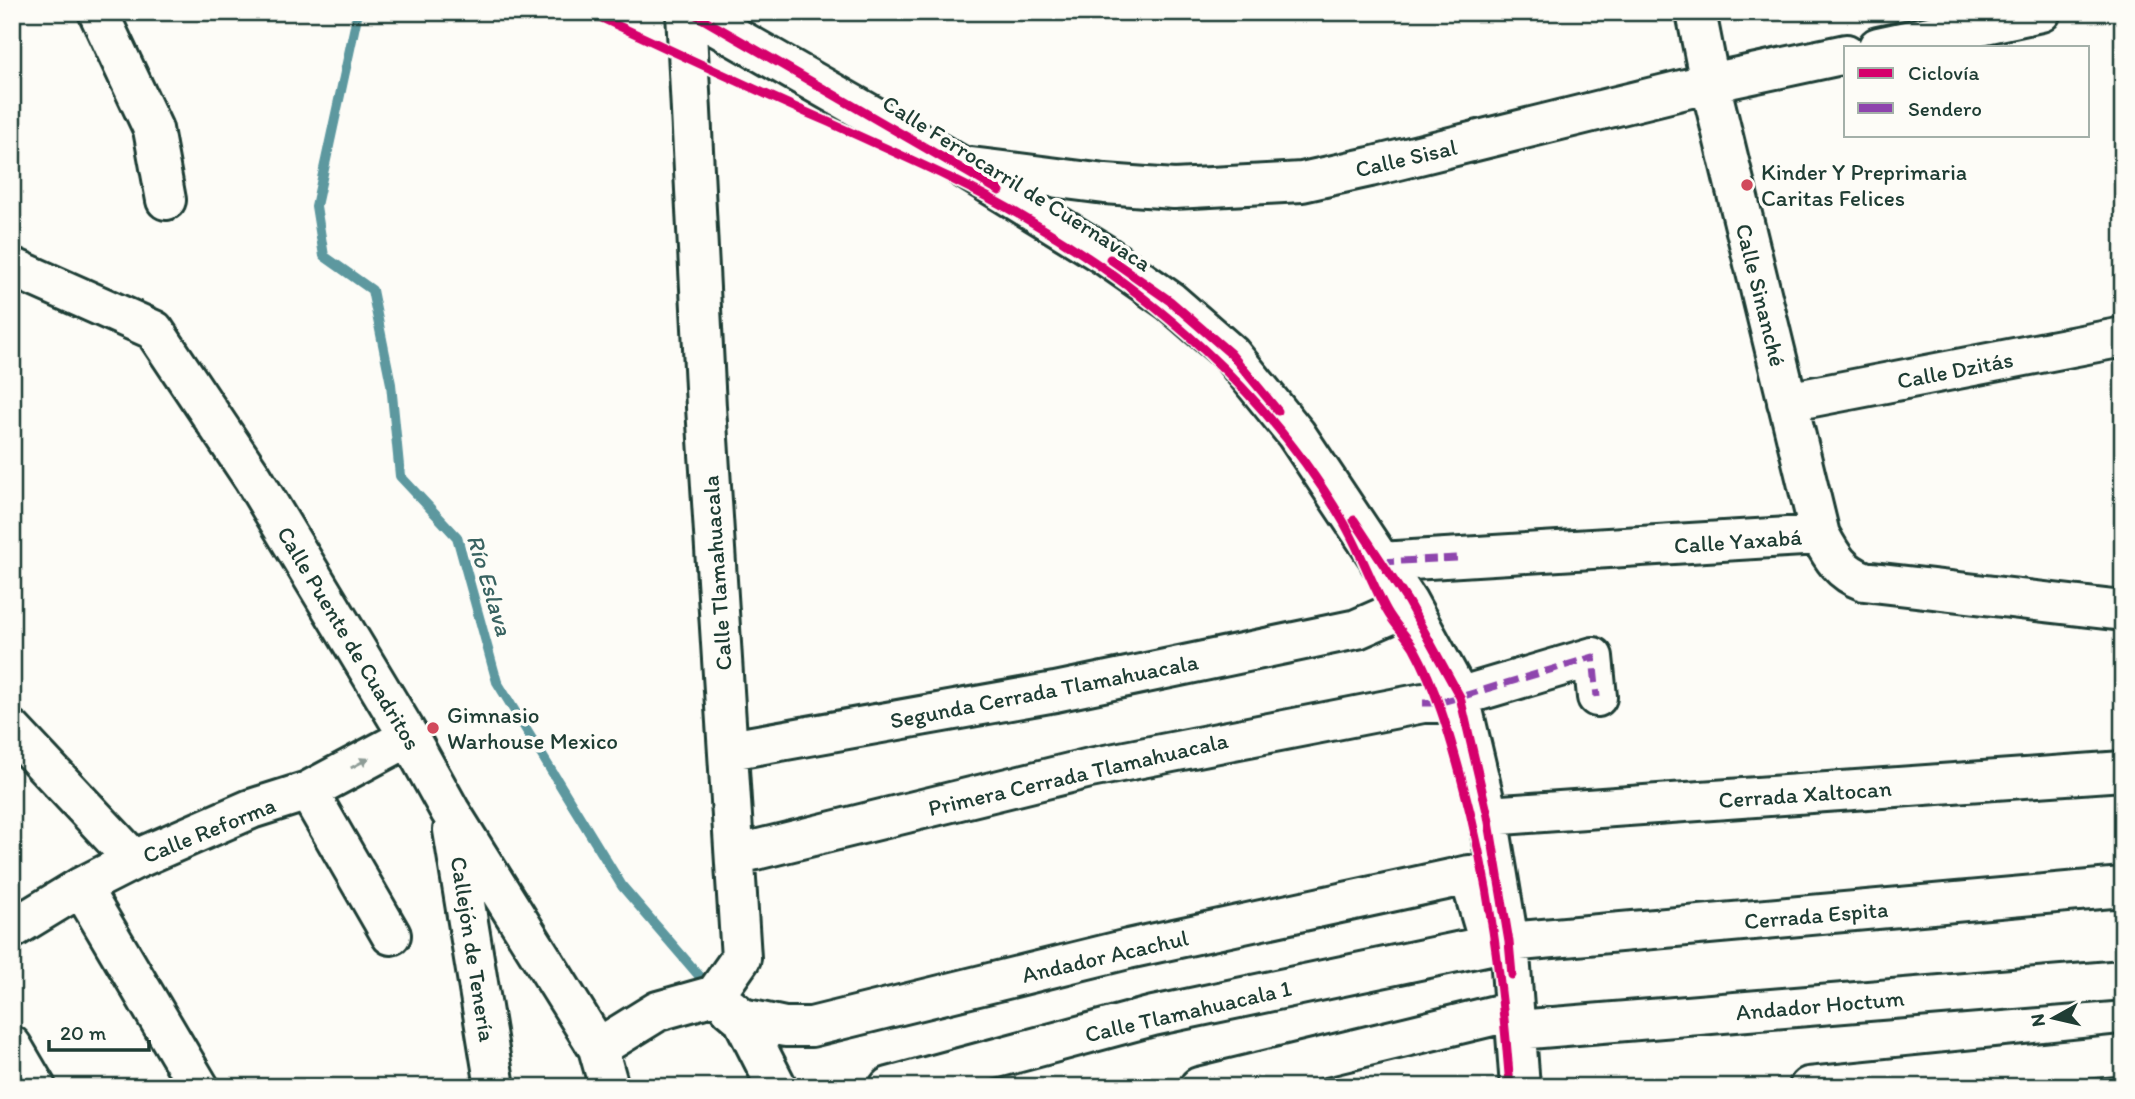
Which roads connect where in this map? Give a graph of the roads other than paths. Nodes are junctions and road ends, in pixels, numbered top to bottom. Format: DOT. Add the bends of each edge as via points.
graph roads {
  1 [pos="98,12"];
  2 [pos="686,12"];
  3 [pos="691,12"];
  4 [pos="1696,12"];
  5 [pos="2041,12"];
  6 [pos="1883,46"];
  7 [pos="1844,54"];
  8 [pos="1710,83"];
  9 [pos="959,165"];
  10 [pos="166,200"];
  11 [pos="12,267"];
  12 [pos="2123,337"];
  13 [pos="1787,402"];
  14 [pos="1820,536"];
  15 [pos="1380,562"];
  16 [pos="1408,602"];
  17 [pos="2123,611"];
  18 [pos="1460,697"];
  19 [pos="1597,697"];
  20 [pos="12,730"];
  21 [pos="408,737"];
  22 [pos="730,750"];
  23 [pos="2123,771"];
  24 [pos="308,791"];
  25 [pos="450,811"];
  26 [pos="1488,816"];
  27 [pos="735,855"];
  28 [pos="134,860"];
  29 [pos="1469,875"];
  30 [pos="81,887"];
  31 [pos="2123,887"];
  32 [pos="12,929"];
  33 [pos="391,934"];
  34 [pos="1499,944"];
  35 [pos="2123,980"];
  36 [pos="728,1006"];
  37 [pos="1507,1023"];
  38 [pos="12,1046"];
  39 [pos="598,1048"];
  40 [pos="2123,1055"];
  41 [pos="36,1087"];
  42 [pos="199,1087"];
  43 [pos="495,1087"];
  44 [pos="609,1087"];
  45 [pos="777,1087"];
  46 [pos="889,1087"];
  47 [pos="1199,1087"];
  48 [pos="1501,1087"];
  49 [pos="1520,1087"];
  50 [pos="1809,1087"];
  1 -- 10 [label="street" via="153,129"];
  2 -- 22 [label="street, Calle Tlamahuacala" via="706,407"];
  3 -- 9 [label="street, Calle Ferrocarril de Cuernavaca"];
  4 -- 8 [label="street, Calle Sinanché"];
  5 -- 6 [label="street"];
  7 -- 8 [label="street, Calle Sisal"];
  8 -- 9 [label="street, Calle Sisal" via="1302,182 1174,189"];
  8 -- 13 [label="street, Calle Sinanché"];
  9 -- 15 [label="street, Calle Ferrocarril de Cuernavaca" via="1103,254 1170,301 1231,354 1296,434"];
  11 -- 21 [label="street, Calle Puente de Cuadritos" via="154,330 253,478"];
  12 -- 13 [label="street, Calle Dzitás"];
  13 -- 14 [label="street, Calle Sinanché"];
  14 -- 15 [label="street, Calle Yaxabá"];
  14 -- 17 [label="street, Calle Yaxabá" via="1835,563 1864,581"];
  15 -- 16 [label="street, Calle Ferrocarril de Cuernavaca"];
  16 -- 18 [label="street, Calle Ferrocarril de Cuernavaca"];
  16 -- 22 [label="street, Segunda Cerrada Tlamahuacala" via="1357,629 1055,692"];
  18 -- 19 [label="street, Primera Cerrada Tlamahuacala" via="1593,657"];
  18 -- 26 [label="street, Calle Ferrocarril de Cuernavaca"];
  18 -- 27 [label="street, Primera Cerrada Tlamahuacala" via="1090,768"];
  20 -- 28 [label="street"];
  24 -- 21 [label="street, Calle Reforma, one-way"];
  21 -- 25 [label="street, Calle Puente de Cuadritos"];
  22 -- 27 [label="street, Calle Tlamahuacala"];
  23 -- 26 [label="street, Cerrada Xaltocan"];
  24 -- 28 [label="street, Calle Reforma" via="251,809"];
  24 -- 33 [label="street"];
  25 -- 39 [label="street, Calle Puente de Cuadritos"];
  25 -- 43 [label="street, Callejón de Tenería"];
  26 -- 34 [label="street, Calle Ferrocarril de Cuernavaca"];
  27 -- 36 [label="street, Calle Tlamahuacala" via="741,958"];
  28 -- 30 [label="street, Calle Reforma"];
  29 -- 34 [label="street, Calle Ferrocarril de Cuernavaca"];
  29 -- 36 [label="street, Andador Acachul" via="1128,949 811,1027 785,1027"];
  30 -- 32 [label="street, Calle Reforma"];
  30 -- 42 [label="street"];
  31 -- 34 [label="street, Cerrada Espita"];
  34 -- 37 [label="street, Calle Ferrocarril de Cuernavaca"];
  34 -- 46 [label="street, Calle Tlamahuacala 1" via="1153,1016"];
  35 -- 37 [label="street, Andador Hoctum"];
  36 -- 39 [label="street" via="658,1011"];
  36 -- 45 [label="street"];
  37 -- 47 [label="street, Andador Hoctum"];
  37 -- 48 [label="street, Calle Ferrocarril de Cuernavaca"];
  37 -- 49 [label="street, Calle Ferrocarril de Cuernavaca"];
  38 -- 41 [label="street"];
  39 -- 44 [label="street, Calle Puente de Cuadritos"];
  40 -- 50 [label="street"];
}
